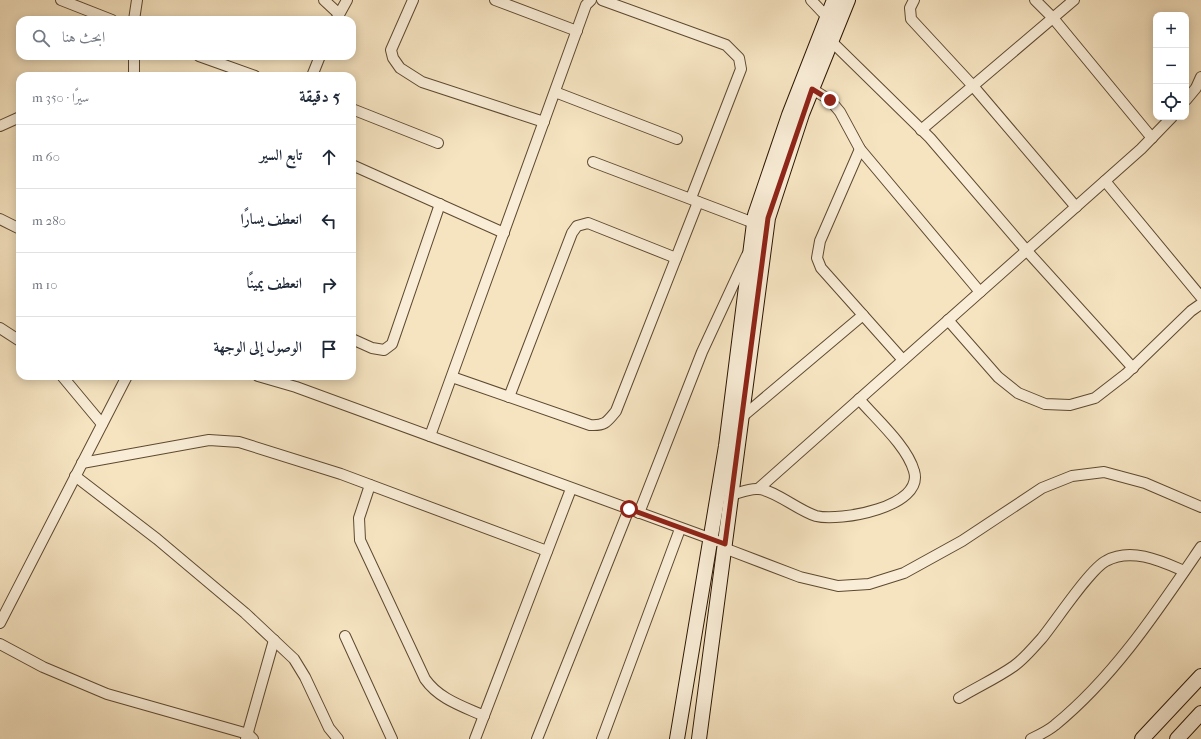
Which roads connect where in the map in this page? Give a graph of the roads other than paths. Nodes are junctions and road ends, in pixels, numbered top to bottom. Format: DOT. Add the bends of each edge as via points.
graph roads {
  1 [pos="61,0"];
  2 [pos="137,0"];
  3 [pos="324,0"];
  4 [pos="347,0"];
  5 [pos="413,0"];
  6 [pos="495,0"];
  7 [pos="592,0"];
  8 [pos="602,0"];
  9 [pos="811,0"];
  10 [pos="834,0"];
  11 [pos="848,0"];
  12 [pos="914,0"];
  13 [pos="1036,0"];
  14 [pos="1074,0"];
  15 [pos="102,16"];
  16 [pos="135,16"];
  17 [pos="336,16"];
  18 [pos="338,16"];
  19 [pos="827,17"];
  20 [pos="1052,18"];
  21 [pos="577,30"];
  22 [pos="831,41"];
  23 [pos="134,60"];
  24 [pos="209,60"];
  25 [pos="318,60"];
  26 [pos="134,72"];
  27 [pos="244,72"];
  28 [pos="314,72"];
  29 [pos="1201,77"];
  30 [pos="973,86"];
  31 [pos="812,89"];
  32 [pos="555,92"];
  33 [pos="1189,96"];
  34 [pos="356,111"];
  35 [pos="16,119"];
  36 [pos="1169,120"];
  37 [pos="544,122"];
  38 [pos="0,126"];
  39 [pos="921,130"];
  40 [pos="1152,138"];
  41 [pos="677,139"];
  42 [pos="438,143"];
  43 [pos="860,149"];
  44 [pos="592,162"];
  45 [pos="356,167"];
  46 [pos="1105,181"];
  47 [pos="695,200"];
  48 [pos="440,204"];
  49 [pos="1076,207"];
  50 [pos="0,220"];
  51 [pos="754,223"];
  52 [pos="16,227"];
  53 [pos="504,233"];
  54 [pos="751,246"];
  55 [pos="1027,251"];
  56 [pos="676,258"];
  57 [pos="980,292"];
  58 [pos="1201,297"];
  59 [pos="1201,304"];
  60 [pos="863,315"];
  61 [pos="948,320"];
  62 [pos="0,328"];
  63 [pos="16,338"];
  64 [pos="356,341"];
  65 [pos="903,360"];
  66 [pos="1133,368"];
  67 [pos="452,377"];
  68 [pos="65,380"];
  69 [pos="125,380"];
  70 [pos="272,380"];
  71 [pos="509,397"];
  72 [pos="859,399"];
  73 [pos="742,416"];
  74 [pos="102,424"];
  75 [pos="430,436"];
  76 [pos="82,462"];
  77 [pos="75,476"];
  78 [pos="370,485"];
  79 [pos="571,489"];
  80 [pos="758,489"];
  81 [pos="731,495"];
  82 [pos="1201,507"];
  83 [pos="634,511"];
  84 [pos="680,529"];
  85 [pos="711,540"];
  86 [pos="724,546"];
  87 [pos="1201,547"];
  88 [pos="547,551"];
  89 [pos="1184,571"];
  90 [pos="0,623"];
  91 [pos="345,636"];
  92 [pos="274,640"];
  93 [pos="0,644"];
  94 [pos="1201,676"];
  95 [pos="959,698"];
  96 [pos="1201,713"];
  97 [pos="484,716"];
  98 [pos="249,737"];
  99 [pos="338,739"];
  100 [pos="392,739"];
  101 [pos="475,739"];
  102 [pos="537,739"];
  103 [pos="602,739"];
  104 [pos="677,739"];
  105 [pos="698,739"];
  106 [pos="1031,739"];
  107 [pos="1142,739"];
  108 [pos="1177,739"];
  1 -- 15 [label="street"];
  2 -- 16 [label="street"];
  3 -- 17 [label="street"];
  4 -- 18 [label="street"];
  5 -- 37 [label="street" via="392,50 393,58 400,68 422,82"];
  6 -- 21 [label="street"];
  7 -- 21 [label="street" via="586,5"];
  8 -- 47 [label="street" via="726,45 739,58 741,69"];
  9 -- 19 [label="street"];
  10 -- 19 [label="street"];
  11 -- 22 [label="street"];
  12 -- 30 [label="street" via="910,8 912,20"];
  13 -- 20 [label="street"];
  14 -- 20 [label="street"];
  19 -- 51 [label="street" via="789,115"];
  20 -- 30 [label="street"];
  20 -- 40 [label="street"];
  21 -- 32 [label="street"];
  22 -- 31 [label="street"];
  22 -- 39 [label="street"];
  23 -- 26 [label="street"];
  24 -- 27 [label="street"];
  25 -- 28 [label="street"];
  29 -- 33 [label="street"];
  30 -- 39 [label="street"];
  30 -- 49 [label="street"];
  31 -- 43 [label="street" via="830,100 840,112"];
  31 -- 73 [label="street" via="768,218"];
  32 -- 37 [label="street"];
  32 -- 41 [label="street"];
  34 -- 42 [label="street"];
  35 -- 38 [label="street"];
  36 -- 40 [label="street"];
  37 -- 53 [label="street"];
  39 -- 55 [label="street"];
  40 -- 46 [label="street"];
  43 -- 57 [label="street"];
  43 -- 60 [label="street" via="820,241 817,258 821,268"];
  44 -- 47 [label="street"];
  45 -- 48 [label="street"];
  46 -- 49 [label="street"];
  46 -- 58 [label="street"];
  47 -- 51 [label="street"];
  47 -- 56 [label="street"];
  48 -- 53 [label="street"];
  48 -- 64 [label="street" via="392,344 384,350"];
  49 -- 55 [label="street"];
  50 -- 52 [label="street"];
  51 -- 54 [label="street"];
  53 -- 67 [label="street"];
  54 -- 83 [label="street" via="702,352"];
  54 -- 85 [label="street" via="726,446"];
  55 -- 57 [label="street"];
  55 -- 66 [label="street"];
  56 -- 71 [label="street" via="616,411 609,420 601,426 590,425"];
  56 -- 71 [label="street" via="588,223 577,226 572,233"];
  57 -- 61 [label="street"];
  59 -- 66 [label="street"];
  60 -- 65 [label="street"];
  60 -- 73 [label="street"];
  61 -- 65 [label="street"];
  61 -- 66 [label="street" via="998,377 1018,393 1044,404 1070,405 1095,398"];
  62 -- 63 [label="street"];
  65 -- 72 [label="street"];
  67 -- 71 [label="street"];
  67 -- 75 [label="street"];
  68 -- 74 [label="street"];
  69 -- 74 [label="street"];
  70 -- 75 [label="street"];
  72 -- 80 [label="street"];
  72 -- 80 [label="street" via="906,454 915,472 915,484 905,496 883,508 860,515 817,516"];
  73 -- 81 [label="street"];
  74 -- 76 [label="street"];
  75 -- 79 [label="street"];
  76 -- 77 [label="street"];
  76 -- 78 [label="street" via="209,440 239,442"];
  77 -- 90 [label="street"];
  77 -- 92 [label="street" via="157,539"];
  78 -- 88 [label="street"];
  78 -- 97 [label="street" via="359,518 360,540 425,679 433,690 448,700"];
  79 -- 83 [label="street"];
  79 -- 88 [label="street"];
  80 -- 81 [label="street"];
  81 -- 86 [label="street"];
  82 -- 86 [label="street" via="1145,483 1104,472 1072,476 1042,488 962,541 904,573 869,584 838,586 800,578"];
  83 -- 84 [label="street"];
  83 -- 102 [label="street"];
  84 -- 85 [label="street"];
  84 -- 103 [label="street"];
  85 -- 86 [label="street"];
  85 -- 104 [label="street"];
  86 -- 105 [label="street"];
  87 -- 89 [label="street"];
  88 -- 97 [label="street"];
  89 -- 95 [label="street" via="1156,559 1136,556 1120,556 1105,561 1015,665"];
  89 -- 106 [label="street" via="1116,663 1054,726"];
  91 -- 100 [label="street"];
  92 -- 98 [label="street"];
  92 -- 99 [label="street" via="294,659 329,728"];
  93 -- 98 [label="street" via="43,667 107,694"];
  94 -- 107 [label="street"];
  96 -- 108 [label="street"];
  97 -- 101 [label="street"];
}
